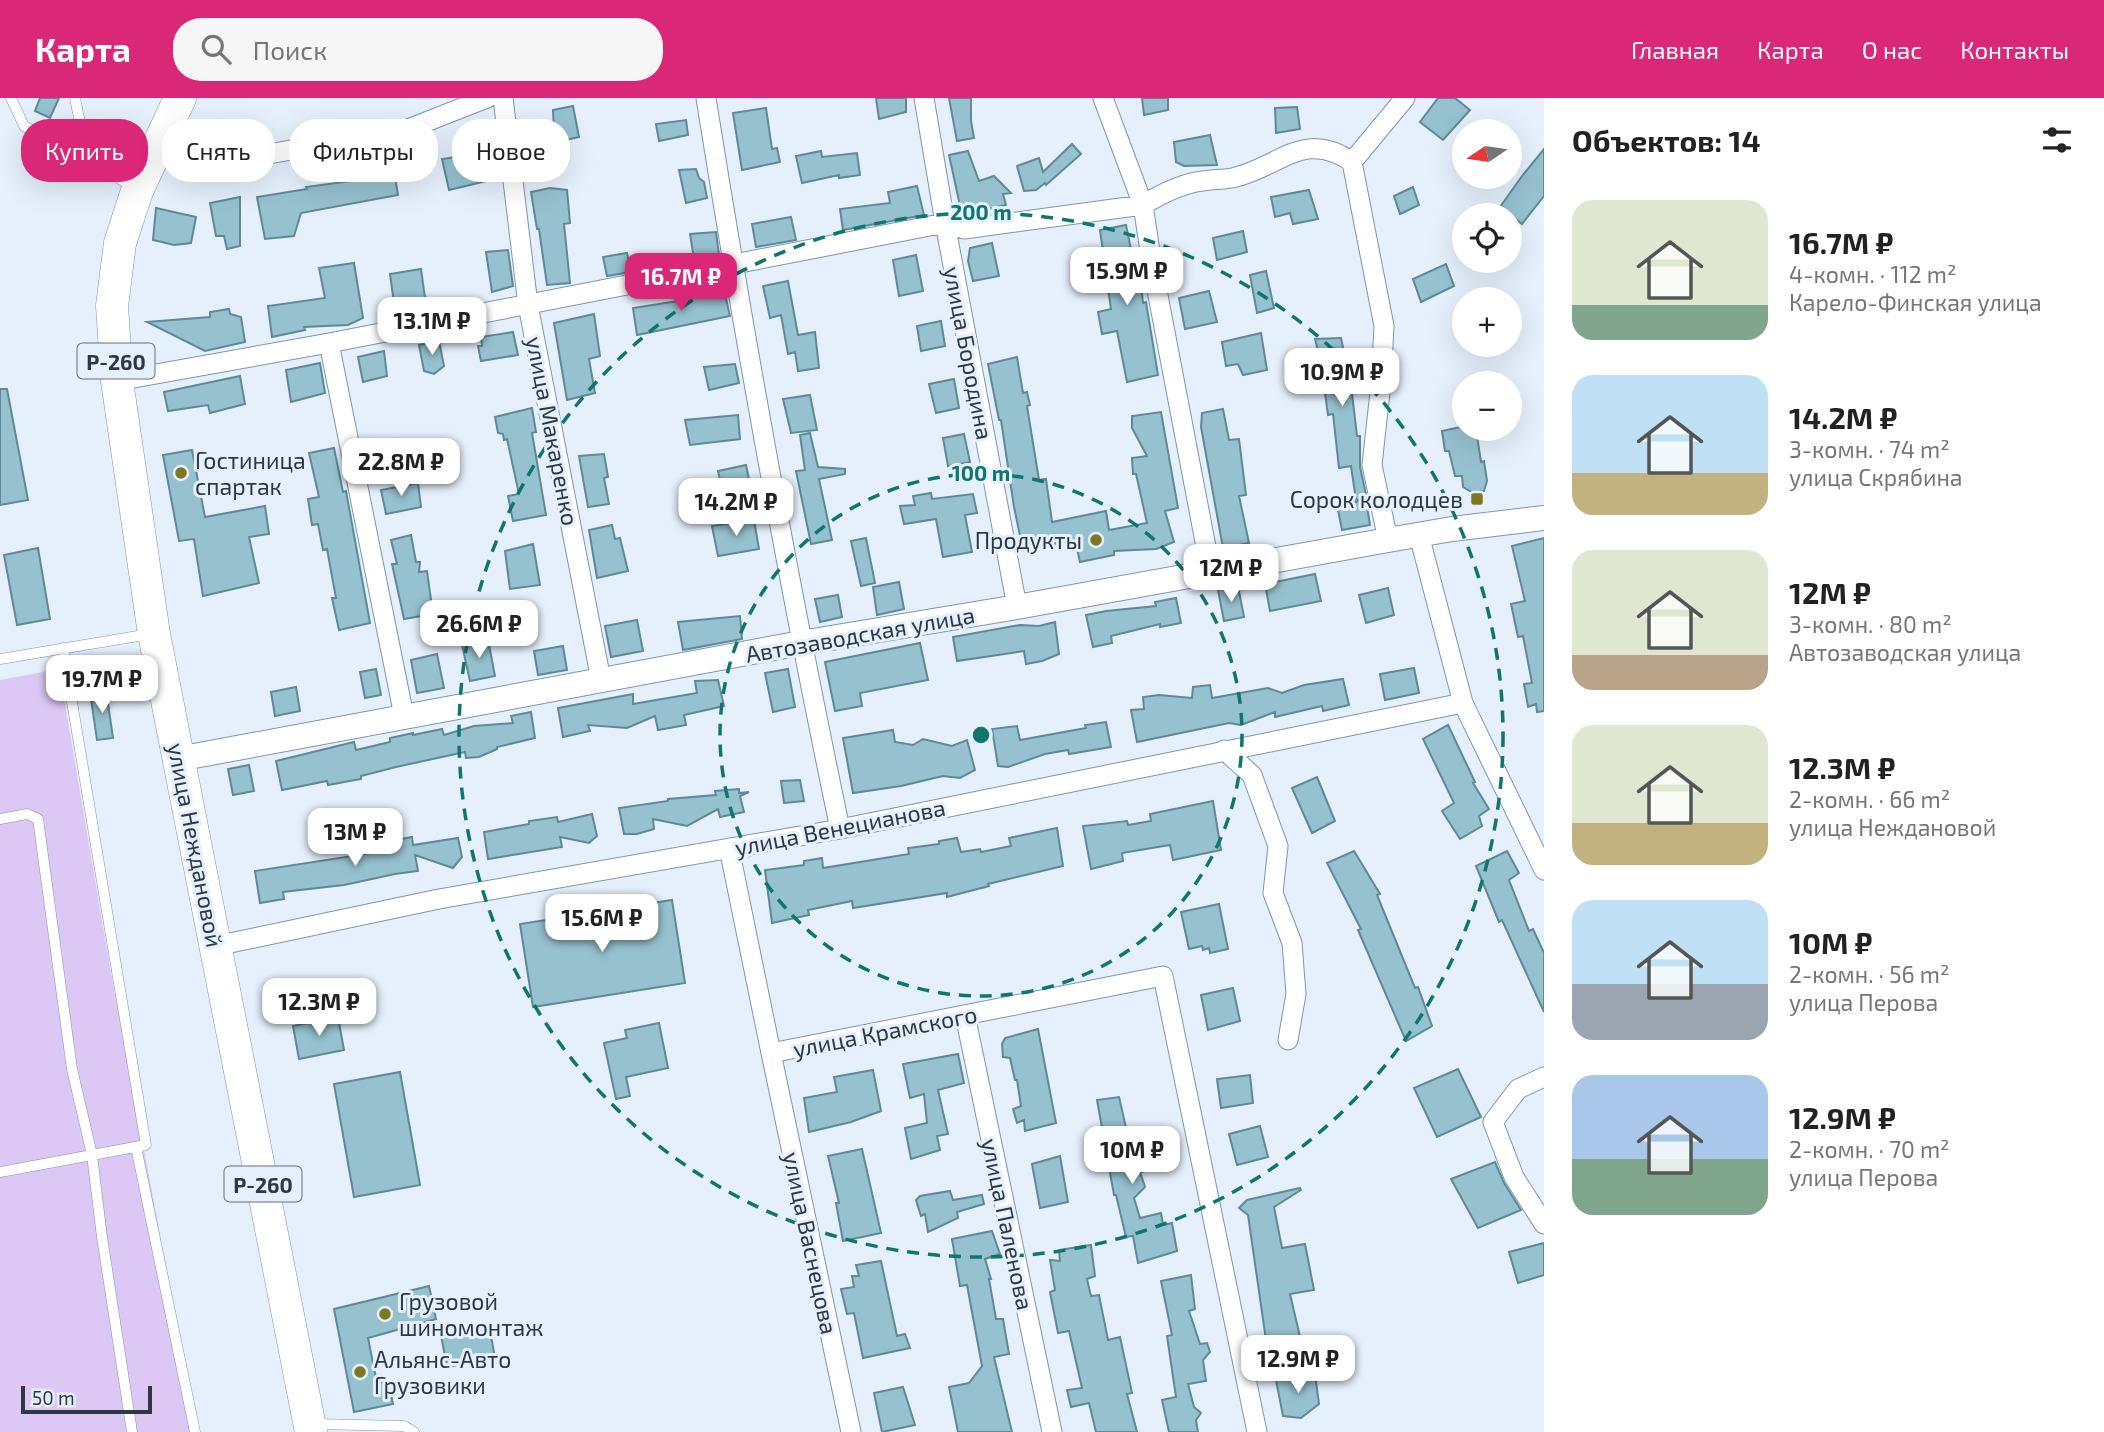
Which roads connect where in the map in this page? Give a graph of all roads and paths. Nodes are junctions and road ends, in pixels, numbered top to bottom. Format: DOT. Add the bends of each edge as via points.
graph roads {
  1 [pos="11,98"];
  2 [pos="75,98"];
  3 [pos="180,98"];
  4 [pos="487,98"];
  5 [pos="503,98"];
  6 [pos="706,98"];
  7 [pos="924,98"];
  8 [pos="1103,98"];
  9 [pos="1405,98"];
  10 [pos="79,119"];
  11 [pos="21,120"];
  12 [pos="154,153"];
  13 [pos="1352,162"];
  14 [pos="123,182"];
  15 [pos="137,191"];
  16 [pos="1143,205"];
  17 [pos="945,223"];
  18 [pos="733,265"];
  19 [pos="528,304"];
  20 [pos="329,343"];
  21 [pos="117,381"];
  22 [pos="1544,518"];
  23 [pos="1419,535"];
  24 [pos="1388,540"];
  25 [pos="1211,573"];
  26 [pos="1017,607"];
  27 [pos="154,634"];
  28 [pos="801,643"];
  29 [pos="62,648"];
  30 [pos="0,659"];
  31 [pos="600,680"];
  32 [pos="1463,703"];
  33 [pos="404,716"];
  34 [pos="1224,750"];
  35 [pos="178,759"];
  36 [pos="0,820"];
  37 [pos="840,829"];
  38 [pos="729,848"];
  39 [pos="1544,870"];
  40 [pos="216,946"];
  41 [pos="965,1015"];
  42 [pos="1287,1040"];
  43 [pos="771,1053"];
  44 [pos="1544,1077"];
  45 [pos="136,1147"];
  46 [pos="92,1155"];
  47 [pos="0,1172"];
  48 [pos="1544,1224"];
  49 [pos="310,1428"];
  50 [pos="132,1432"];
  51 [pos="195,1432"];
  52 [pos="414,1432"];
  53 [pos="851,1432"];
  54 [pos="1052,1432"];
  55 [pos="1257,1432"];
  1 -- 11 [label="lane"];
  2 -- 10 [label="lane"];
  3 -- 12 [label="highway, улица Неждановой / Р-260"];
  4 -- 12 [label="street" via="408,129 218,163"];
  5 -- 19 [label="street, улица Макаренко"];
  6 -- 18 [label="street"];
  7 -- 17 [label="street, улица Бородина"];
  8 -- 16 [label="street"];
  9 -- 13 [label="street"];
  12 -- 15 [label="highway, улица Неждановой / Р-260"];
  13 -- 16 [label="street" via="1336,152 1311,149 1288,153 1235,178 1200,181 1160,194"];
  13 -- 24 [label="street" via="1384,326 1372,465"];
  14 -- 15 [label="lane"];
  15 -- 21 [label="highway, улица Неждановой / Р-260" via="120,243 112,306"];
  16 -- 17 [label="street" via="964,229"];
  16 -- 25 [label="street"];
  17 -- 18 [label="street"];
  17 -- 26 [label="street, улица Бородина"];
  18 -- 19 [label="street"];
  18 -- 28 [label="street"];
  19 -- 20 [label="street"];
  19 -- 31 [label="street, улица Макаренко"];
  20 -- 21 [label="street"];
  20 -- 33 [label="street"];
  21 -- 27 [label="highway, улица Неждановой / Р-260"];
  22 -- 23 [label="street, Автозаводская улица"];
  23 -- 24 [label="street, Автозаводская улица"];
  23 -- 32 [label="street"];
  24 -- 25 [label="street, Автозаводская улица"];
  25 -- 26 [label="street, Автозаводская улица"];
  26 -- 28 [label="street, Автозаводская улица"];
  27 -- 29 [label="lane"];
  27 -- 35 [label="highway, улица Неждановой / Р-260"];
  28 -- 31 [label="street, Автозаводская улица"];
  28 -- 37 [label="street"];
  29 -- 30 [label="lane"];
  29 -- 45 [label="lane" via="146,1145"];
  31 -- 33 [label="street, Автозаводская улица"];
  32 -- 34 [label="street, улица Венецианова"];
  32 -- 39 [label="street"];
  33 -- 35 [label="street, Автозаводская улица"];
  34 -- 37 [label="street, улица Венецианова"];
  34 -- 42 [label="street" via="1252,775 1278,846 1273,893 1292,943 1296,994"];
  35 -- 40 [label="highway, улица Неждановой / Р-260"];
  36 -- 46 [label="lane" via="27,814 38,819 72,1069"];
  37 -- 38 [label="street, улица Венецианова"];
  38 -- 40 [label="street, улица Венецианова" via="439,899"];
  38 -- 43 [label="street, улица Крамского"];
  40 -- 49 [label="highway, улица Неждановой / Р-260"];
  41 -- 43 [label="street, улица Крамского"];
  41 -- 54 [label="street, улица Паленова"];
  41 -- 55 [label="street, улица Крамского" via="1163,976"];
  43 -- 53 [label="street, улица Васнецова"];
  44 -- 48 [label="street" via="1518,1089 1493,1122 1514,1177"];
  45 -- 46 [label="lane"];
  45 -- 51 [label="lane"];
  46 -- 47 [label="lane"];
  46 -- 50 [label="lane"];
  49 -- 52 [label="lane" via="404,1426"];
}
